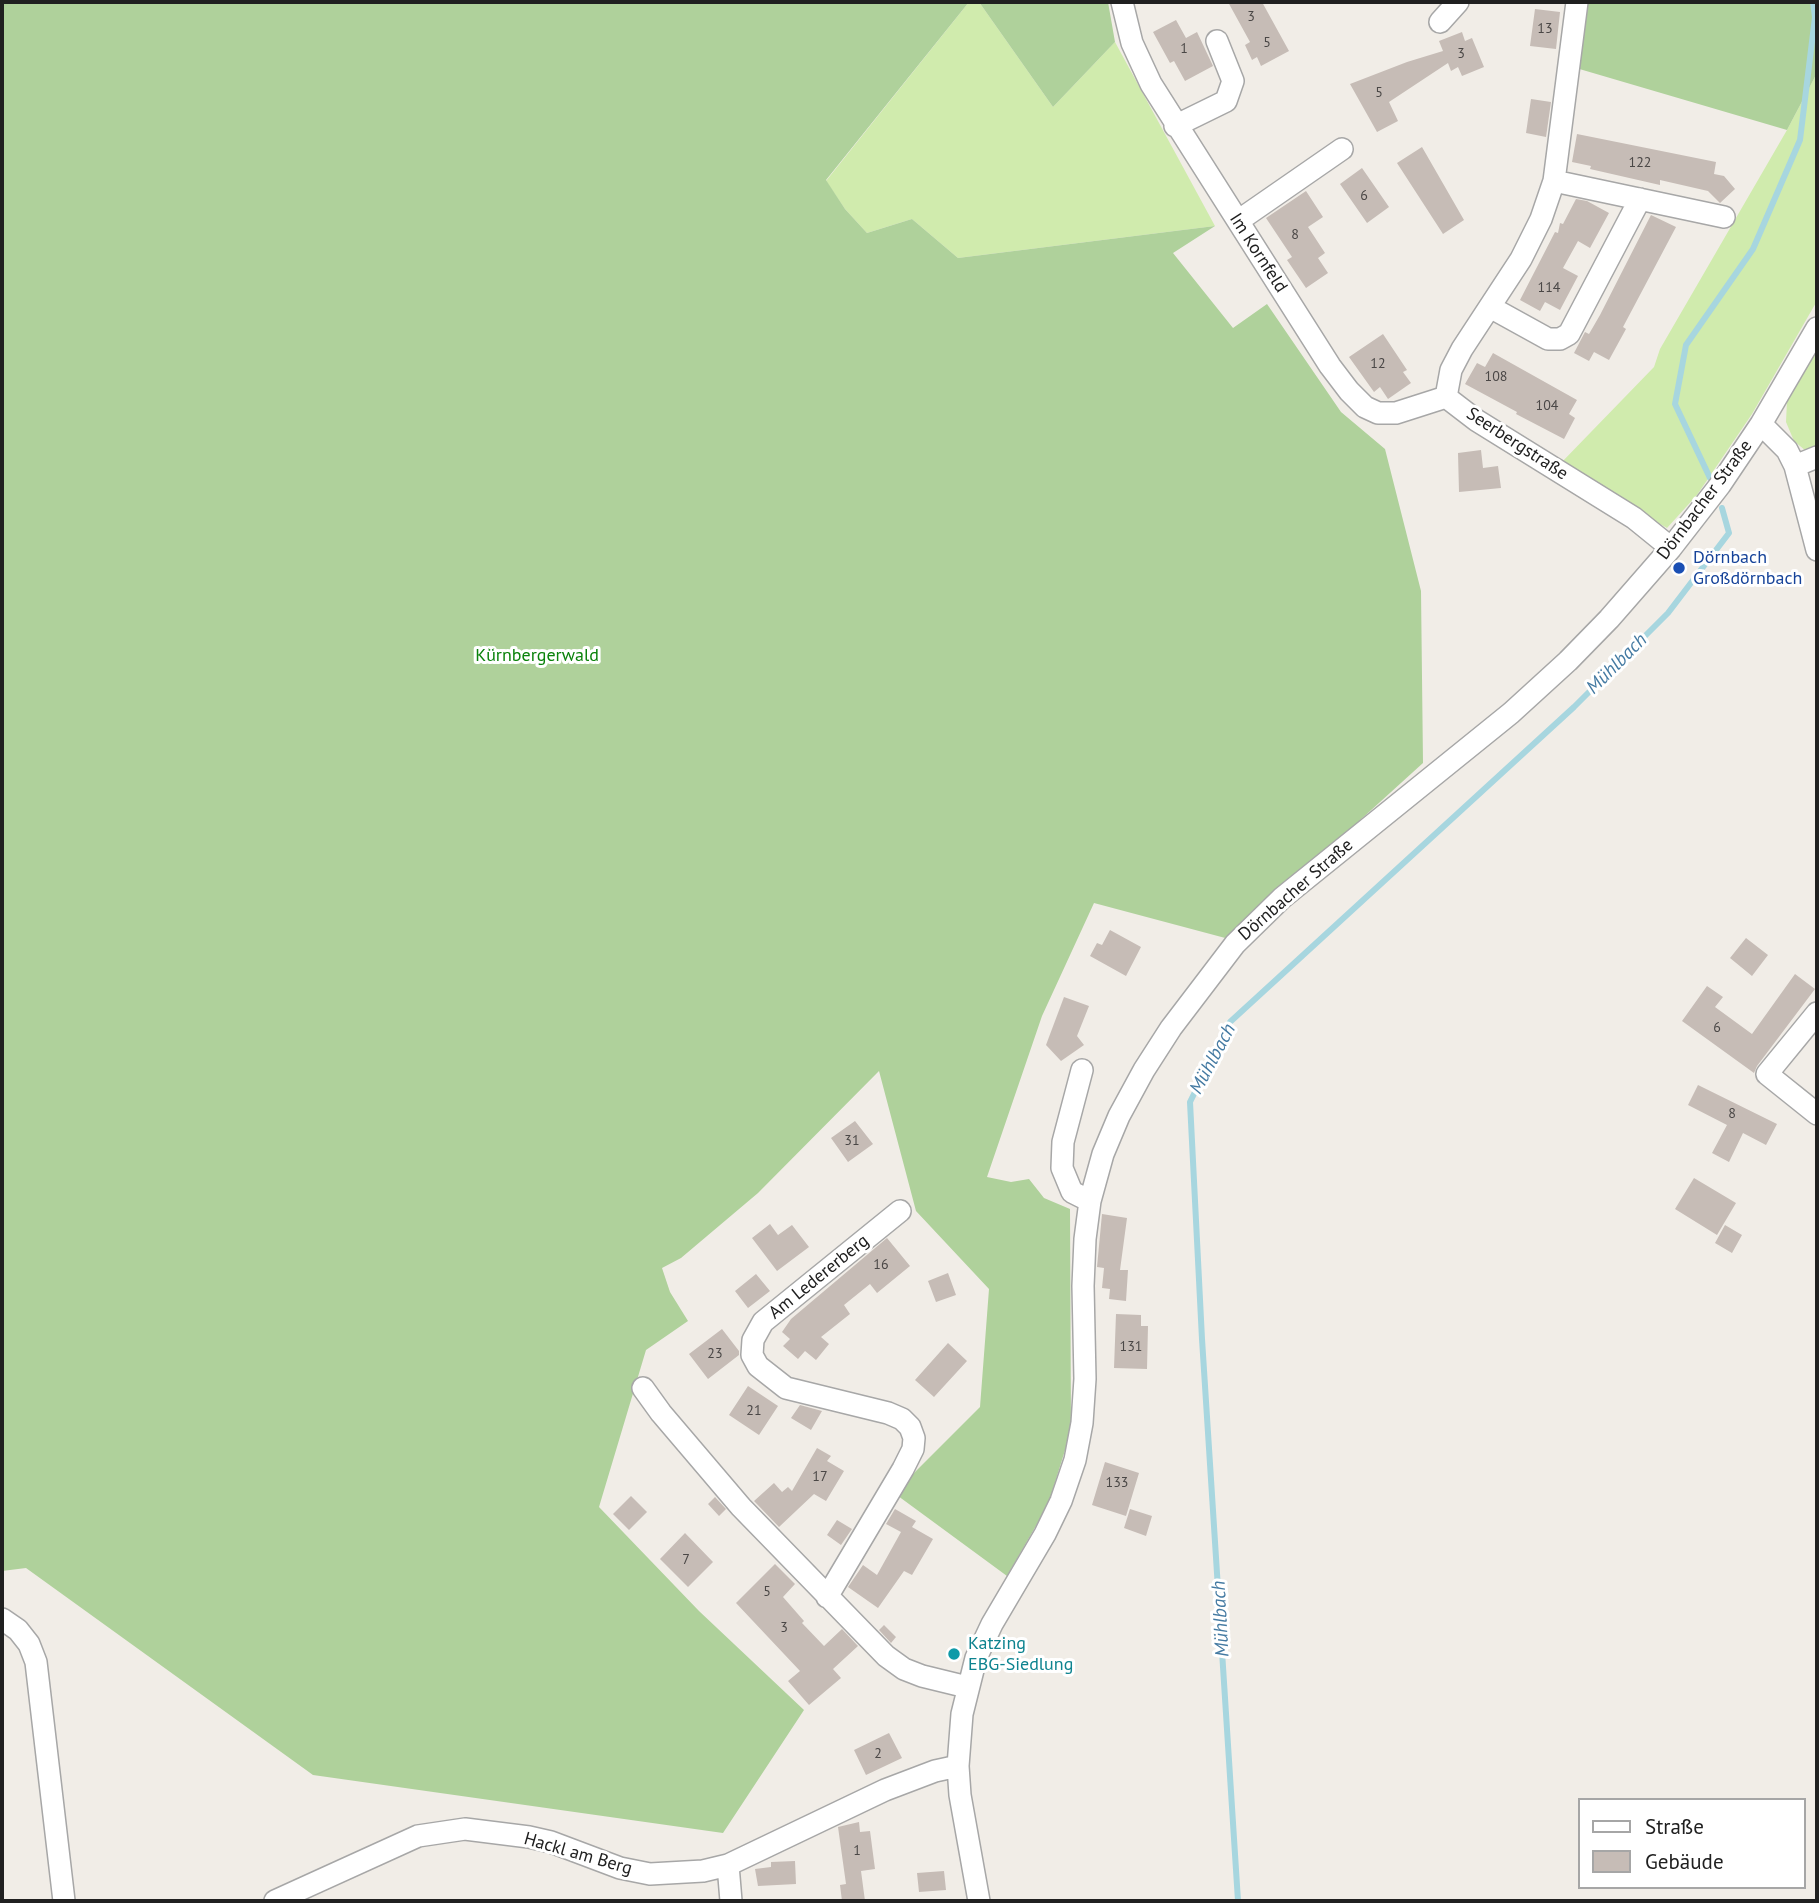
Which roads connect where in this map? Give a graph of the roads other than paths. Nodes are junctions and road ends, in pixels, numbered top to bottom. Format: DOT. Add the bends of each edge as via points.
graph roads {
  1 [pos="1122,2"];
  2 [pos="1458,2"];
  3 [pos="1577,2"];
  4 [pos="1440,22"];
  5 [pos="1217,41"];
  6 [pos="1175,126"];
  7 [pos="1342,149"];
  8 [pos="1554,181"];
  9 [pos="1640,199"];
  10 [pos="1724,217"];
  11 [pos="1238,221"];
  12 [pos="1490,307"];
  13 [pos="1817,328"];
  14 [pos="1446,397"];
  15 [pos="1761,424"];
  16 [pos="1817,457"];
  17 [pos="1795,466"];
  18 [pos="1671,548"];
  19 [pos="1817,551"];
  20 [pos="1817,1013"];
  21 [pos="1083,1070"];
  22 [pos="1817,1114"];
  23 [pos="1090,1201"];
  24 [pos="900,1211"];
  25 [pos="643,1388"];
  26 [pos="827,1597"];
  27 [pos="2,1619"];
  28 [pos="967,1687"];
  29 [pos="958,1766"];
  30 [pos="728,1865"];
  31 [pos="64,1901"];
  32 [pos="275,1901"];
  33 [pos="731,1901"];
  34 [pos="979,1901"];
  1 -- 6 [label="street, Im Kornfeld" via="1132,43"];
  2 -- 4 [label="street"];
  3 -- 8 [label="street"];
  5 -- 6 [label="street" via="1233,81 1226,101"];
  6 -- 11 [label="street, Im Kornfeld"];
  7 -- 11 [label="street"];
  8 -- 9 [label="street"];
  8 -- 12 [label="street" via="1521,259"];
  9 -- 10 [label="street"];
  9 -- 12 [label="street" via="1569,334 1548,339"];
  11 -- 14 [label="street, Im Kornfeld" via="1330,366 1365,407 1396,413"];
  12 -- 14 [label="street" via="1451,370"];
  13 -- 15 [label="street, Dörnbacher Straße"];
  14 -- 18 [label="street, Seerbergstraße" via="1634,518"];
  15 -- 17 [label="street" via="1787,450"];
  15 -- 18 [label="street, Dörnbacher Straße"];
  16 -- 17 [label="street"];
  17 -- 19 [label="street"];
  18 -- 23 [label="street, Dörnbacher Straße" via="1609,620 1511,713 1282,898 1235,944 1144,1070 1103,1154"];
  20 -- 22 [label="street" via="1768,1074"];
  21 -- 23 [label="street" via="1063,1142 1062,1168 1072,1192"];
  23 -- 28 [label="street, Dörnbacher Straße" via="1083,1286 1085,1379 1075,1460 1056,1512 992,1624"];
  24 -- 26 [label="street, Am Ledererberg" via="763,1322 754,1340 752,1355 758,1366 786,1388 888,1413 902,1419 914,1438 903,1469"];
  25 -- 26 [label="street" via="741,1507"];
  26 -- 28 [label="street" via="904,1669"];
  27 -- 31 [label="street" via="18,1630 36,1662"];
  28 -- 29 [label="street, Dörnbacher Straße"];
  29 -- 30 [label="street, Hackl am Berg" via="884,1790"];
  29 -- 34 [label="street, Dörnbacher Straße"];
  30 -- 32 [label="street, Hackl am Berg" via="650,1874 620,1868 551,1842 465,1829 418,1836"];
  30 -- 33 [label="street"];
}
